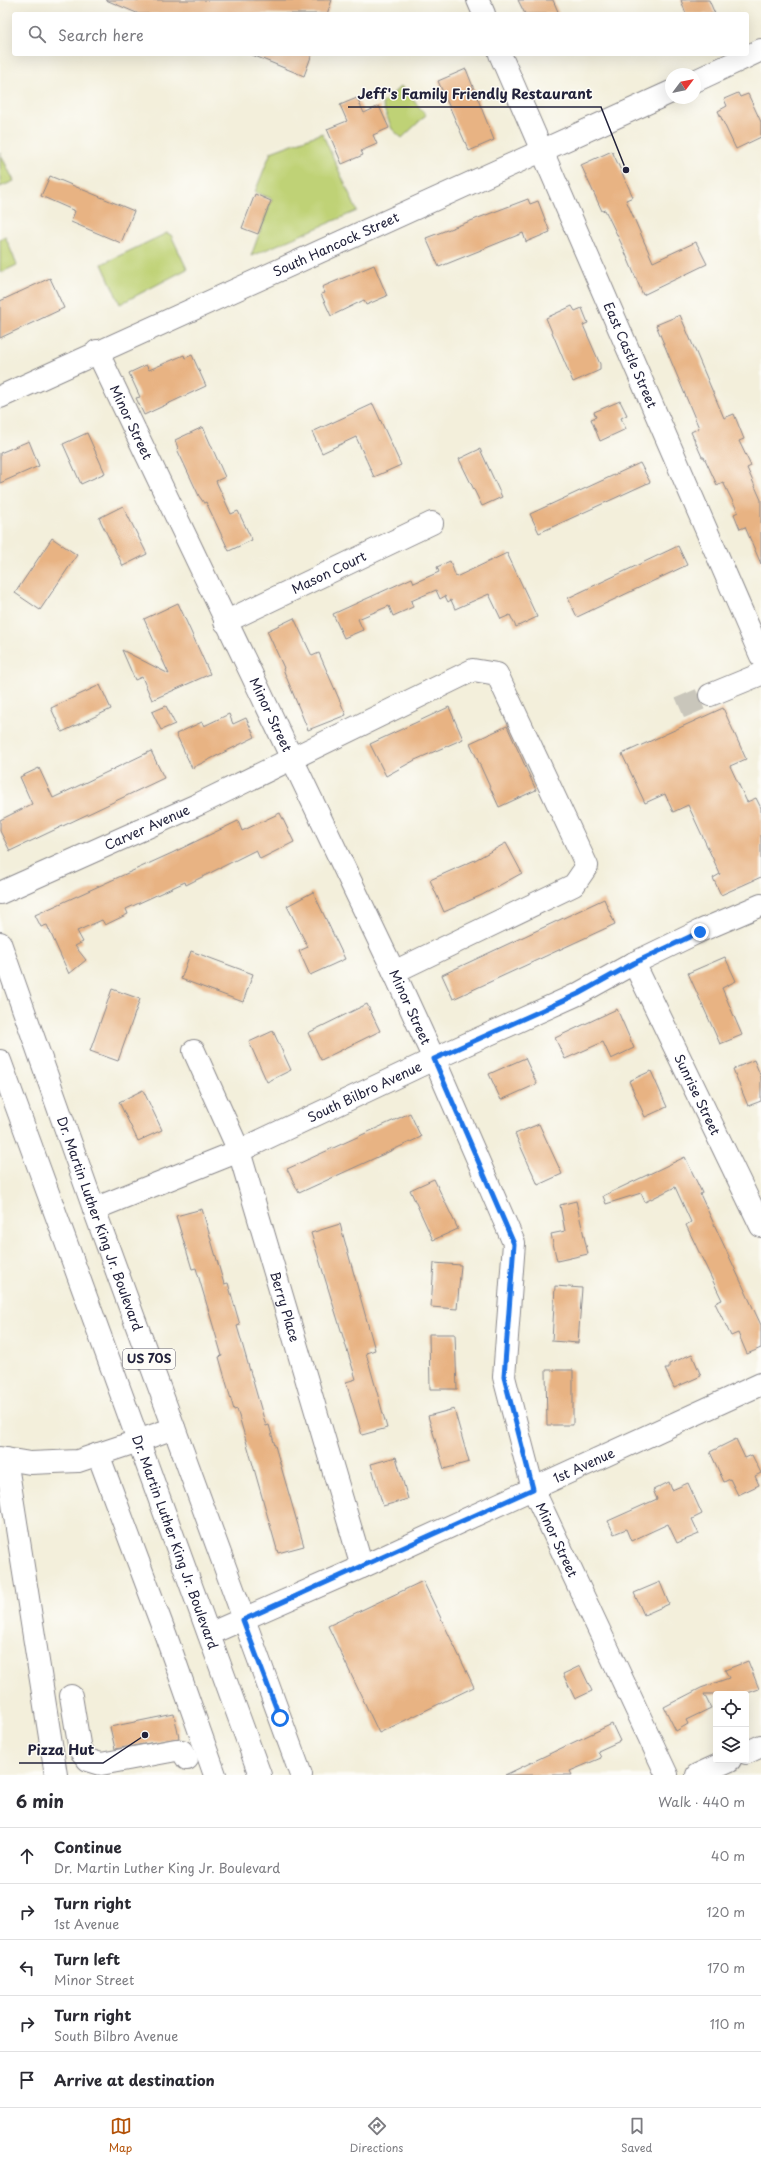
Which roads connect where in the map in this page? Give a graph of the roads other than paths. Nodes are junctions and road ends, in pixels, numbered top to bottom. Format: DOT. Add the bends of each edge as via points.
graph roads {
  1 [pos="478,0"];
  2 [pos="483,12"];
  3 [pos="761,50"];
  4 [pos="749,55"];
  5 [pos="501,56"];
  6 [pos="748,56"];
  7 [pos="701,77"];
  8 [pos="665,95"];
  9 [pos="541,152"];
  10 [pos="96,352"];
  11 [pos="0,397"];
  12 [pos="432,523"];
  13 [pos="225,622"];
  14 [pos="761,656"];
  15 [pos="761,674"];
  16 [pos="710,695"];
  17 [pos="292,758"];
  18 [pos="0,893"];
  19 [pos="761,906"];
  20 [pos="0,942"];
  21 [pos="634,963"];
  22 [pos="394,972"];
  23 [pos="194,1051"];
  24 [pos="434,1059"];
  25 [pos="0,1061"];
  26 [pos="239,1151"];
  27 [pos="94,1209"];
  28 [pos="761,1226"];
  29 [pos="761,1384"];
  30 [pos="174,1428"];
  31 [pos="138,1441"];
  32 [pos="98,1454"];
  33 [pos="3,1459"];
  34 [pos="533,1489"];
  35 [pos="362,1567"];
  36 [pos="243,1620"];
  37 [pos="209,1634"];
  38 [pos="71,1696"];
  39 [pos="761,1746"];
  40 [pos="749,1752"];
  41 [pos="187,1759"];
  42 [pos="723,1763"];
  43 [pos="56,1775"];
  44 [pos="215,1775"];
  45 [pos="260,1775"];
  46 [pos="301,1775"];
  47 [pos="667,1775"];
  48 [pos="697,1775"];
  1 -- 2 [label="street"];
  3 -- 4 [label="street"];
  5 -- 9 [label="street, East Castle Street"];
  6 -- 7 [label="street"];
  8 -- 9 [label="street, South Hancock Street"];
  9 -- 10 [label="street, South Hancock Street"];
  9 -- 14 [label="street, East Castle Street"];
  10 -- 11 [label="street, South Hancock Street"];
  10 -- 13 [label="street, Minor Street"];
  12 -- 13 [label="street, Mason Court"];
  13 -- 17 [label="street, Minor Street"];
  15 -- 16 [label="street"];
  17 -- 18 [label="street, Carver Avenue" via="199,804"];
  17 -- 22 [label="street, Minor Street"];
  17 -- 22 [label="street, Carver Avenue" via="473,670 497,674 587,866 574,885"];
  19 -- 21 [label="street, South Bilbro Avenue"];
  20 -- 27 [label="street, Dr. Martin Luther King Jr. Boulevard / US 70S"];
  21 -- 24 [label="street, South Bilbro Avenue" via="578,994"];
  21 -- 28 [label="street, Sunrise Street"];
  22 -- 24 [label="street, Minor Street"];
  23 -- 26 [label="street, Berry Place"];
  24 -- 26 [label="street, South Bilbro Avenue"];
  24 -- 34 [label="street, Minor Street" via="514,1244 504,1377"];
  25 -- 31 [label="street, Dr. Martin Luther King Jr. Boulevard / US 70S"];
  26 -- 27 [label="street, South Bilbro Avenue"];
  26 -- 35 [label="street, Berry Place"];
  27 -- 30 [label="street, Dr. Martin Luther King Jr. Boulevard / US 70S"];
  29 -- 34 [label="street, 1st Avenue"];
  30 -- 31 [label="street"];
  30 -- 36 [label="street, Dr. Martin Luther King Jr. Boulevard / US 70S"];
  31 -- 32 [label="street"];
  31 -- 37 [label="street, Dr. Martin Luther King Jr. Boulevard / US 70S"];
  32 -- 33 [label="street" via="78,1461 30,1463"];
  32 -- 44 [label="street"];
  33 -- 43 [label="street"];
  34 -- 35 [label="street, 1st Avenue"];
  34 -- 47 [label="street, Minor Street"];
  35 -- 36 [label="street, 1st Avenue"];
  36 -- 37 [label="street, 1st Avenue"];
  36 -- 46 [label="street, Dr. Martin Luther King Jr. Boulevard / US 70S"];
  37 -- 45 [label="street, Dr. Martin Luther King Jr. Boulevard / US 70S"];
  38 -- 41 [label="street" via="80,1750 88,1760 100,1764 176,1750 182,1751"];
  39 -- 40 [label="street"];
  42 -- 48 [label="street"];
}
